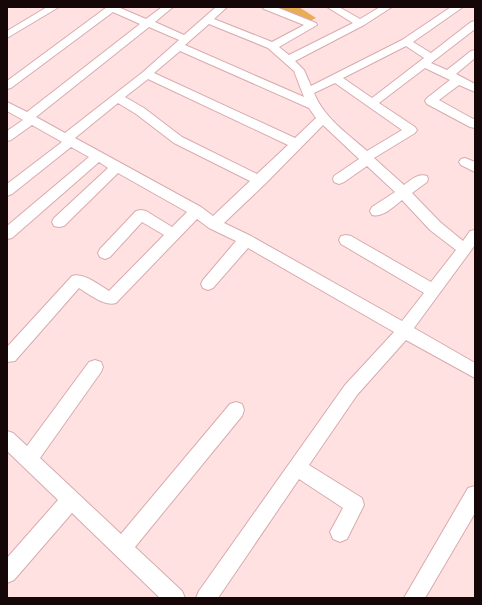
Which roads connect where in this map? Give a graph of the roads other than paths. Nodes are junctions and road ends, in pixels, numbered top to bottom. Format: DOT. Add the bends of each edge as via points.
graph roads {
  1 [pos="54,7"];
  2 [pos="113,7"];
  3 [pos="168,7"];
  4 [pos="222,7"];
  5 [pos="267,7"];
  6 [pos="332,7"];
  7 [pos="387,7"];
  8 [pos="458,7"];
  9 [pos="208,20"];
  10 [pos="148,23"];
  11 [pos="360,23"];
  12 [pos="475,24"];
  13 [pos="7,35"];
  14 [pos="406,42"];
  15 [pos="182,43"];
  16 [pos="272,46"];
  17 [pos="475,54"];
  18 [pos="288,60"];
  19 [pos="427,60"];
  20 [pos="146,74"];
  21 [pos="453,77"];
  22 [pos="335,78"];
  23 [pos="7,86"];
  24 [pos="475,88"];
  25 [pos="308,92"];
  26 [pos="117,97"];
  27 [pos="372,103"];
  28 [pos="313,105"];
  29 [pos="9,109"];
  30 [pos="323,118"];
  31 [pos="29,119"];
  32 [pos="475,122"];
  33 [pos="7,137"];
  34 [pos="68,140"];
  35 [pos="297,144"];
  36 [pos="98,156"];
  37 [pos="366,159"];
  38 [pos="117,167"];
  39 [pos="339,179"];
  40 [pos="422,179"];
  41 [pos="260,181"];
  42 [pos="7,191"];
  43 [pos="404,193"];
  44 [pos="196,211"];
  45 [pos="377,211"];
  46 [pos="59,222"];
  47 [pos="214,224"];
  48 [pos="7,234"];
  49 [pos="174,234"];
  50 [pos="475,235"];
  51 [pos="246,240"];
  52 [pos="346,240"];
  53 [pos="464,249"];
  54 [pos="105,253"];
  55 [pos="208,284"];
  56 [pos="432,290"];
  57 [pos="404,330"];
  58 [pos="9,356"];
  59 [pos="95,367"];
  60 [pos="475,371"];
  61 [pos="236,410"];
  62 [pos="7,439"];
  63 [pos="28,459"];
  64 [pos="297,467"];
  65 [pos="475,495"];
  66 [pos="71,500"];
  67 [pos="340,532"];
  68 [pos="122,548"];
  69 [pos="7,573"];
  70 [pos="175,598"];
  71 [pos="206,598"];
  72 [pos="414,598"];
  1 -- 13 [label="street"];
  2 -- 10 [label="street"];
  2 -- 23 [label="street"];
  3 -- 10 [label="street"];
  4 -- 9 [label="street"];
  5 -- 16 [label="street" via="312,25"];
  6 -- 11 [label="street"];
  7 -- 11 [label="street"];
  8 -- 14 [label="street"];
  9 -- 15 [label="street"];
  9 -- 16 [label="street"];
  10 -- 15 [label="street"];
  10 -- 31 [label="street"];
  11 -- 18 [label="street"];
  12 -- 19 [label="street"];
  14 -- 19 [label="street"];
  14 -- 22 [label="street"];
  15 -- 20 [label="street"];
  15 -- 28 [label="street"];
  16 -- 18 [label="street"];
  17 -- 21 [label="street"];
  18 -- 25 [label="street" via="299,70"];
  19 -- 21 [label="street"];
  19 -- 27 [label="street"];
  20 -- 26 [label="street"];
  20 -- 35 [label="street"];
  21 -- 24 [label="street"];
  21 -- 32 [label="street" via="431,101 474,124"];
  22 -- 25 [label="street"];
  22 -- 27 [label="street"];
  25 -- 28 [label="street"];
  26 -- 34 [label="street"];
  26 -- 41 [label="street" via="178,140"];
  27 -- 37 [label="street" via="411,130"];
  28 -- 30 [label="street"];
  29 -- 31 [label="street"];
  30 -- 35 [label="street"];
  30 -- 37 [label="street"];
  31 -- 33 [label="street"];
  31 -- 34 [label="street"];
  34 -- 36 [label="street"];
  34 -- 42 [label="street"];
  35 -- 41 [label="street"];
  36 -- 38 [label="street"];
  36 -- 48 [label="street"];
  37 -- 39 [label="street"];
  37 -- 43 [label="street"];
  38 -- 44 [label="street"];
  38 -- 46 [label="street"];
  40 -- 43 [label="street"];
  41 -- 47 [label="street"];
  43 -- 45 [label="street"];
  43 -- 53 [label="street" via="435,226"];
  44 -- 47 [label="street"];
  44 -- 49 [label="street"];
  47 -- 51 [label="street"];
  49 -- 54 [label="street" via="141,215"];
  49 -- 58 [label="street" via="111,299 77,280"];
  50 -- 53 [label="street"];
  51 -- 55 [label="street"];
  51 -- 57 [label="street"];
  52 -- 56 [label="street"];
  53 -- 56 [label="street"];
  56 -- 57 [label="street"];
  57 -- 60 [label="street"];
  57 -- 64 [label="street" via="351,390"];
  59 -- 63 [label="street"];
  61 -- 68 [label="street"];
  62 -- 63 [label="street"];
  63 -- 66 [label="street"];
  64 -- 67 [label="street" via="355,505"];
  64 -- 71 [label="street"];
  65 -- 72 [label="street"];
  66 -- 68 [label="street"];
  66 -- 69 [label="street"];
  68 -- 70 [label="street"];
}
